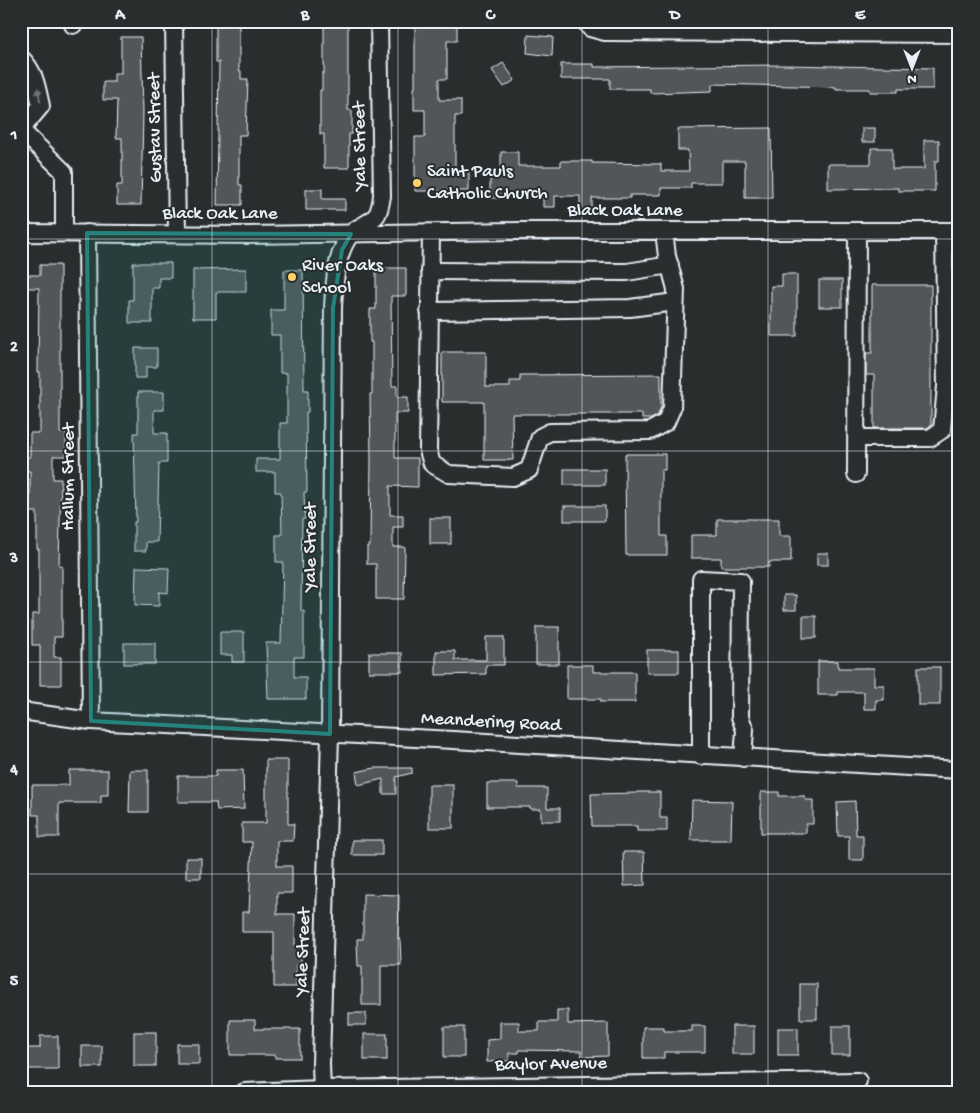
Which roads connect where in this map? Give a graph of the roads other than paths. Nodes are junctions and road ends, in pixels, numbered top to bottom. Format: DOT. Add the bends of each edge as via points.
graph roads {
  1 [pos="174,21"];
  2 [pos="379,21"];
  3 [pos="585,21"];
  4 [pos="769,27"];
  5 [pos="959,34"];
  6 [pos="21,58"];
  7 [pos="21,130"];
  8 [pos="664,232"];
  9 [pos="857,232"];
  10 [pos="951,232"];
  11 [pos="21,233"];
  12 [pos="64,233"];
  13 [pos="431,233"];
  14 [pos="87,234"];
  15 [pos="177,234"];
  16 [pos="350,234"];
  17 [pos="670,265"];
  18 [pos="430,271"];
  19 [pos="676,302"];
  20 [pos="429,311"];
  21 [pos="857,438"];
  22 [pos="856,474"];
  23 [pos="21,711"];
  24 [pos="90,721"];
  25 [pos="330,734"];
  26 [pos="701,756"];
  27 [pos="743,758"];
  28 [pos="959,770"];
  29 [pos="858,1081"];
  30 [pos="699,1088"];
  31 [pos="540,1089"];
  32 [pos="322,1090"];
  33 [pos="244,1092"];
  1 -- 15 [label="street, Gustav Street"];
  2 -- 16 [label="street, Yale Street" via="382,196 375,219"];
  3 -- 4 [label="street" via="590,28 605,32"];
  4 -- 5 [label="street"];
  7 -- 6 [label="street, one-way" via="41,106 36,81"];
  7 -- 12 [label="street" via="64,172"];
  8 -- 9 [label="street, Black Oak Lane"];
  8 -- 13 [label="street, Black Oak Lane"];
  8 -- 17 [label="street"];
  9 -- 10 [label="street, Black Oak Lane"];
  9 -- 21 [label="street"];
  10 -- 21 [label="street" via="942,430 930,438"];
  11 -- 12 [label="street, Black Oak Lane"];
  12 -- 14 [label="street, Black Oak Lane"];
  13 -- 16 [label="street, Black Oak Lane"];
  13 -- 18 [label="street"];
  14 -- 15 [label="street, Black Oak Lane"];
  14 -- 24 [label="street, Hallum Street"];
  15 -- 16 [label="street, Black Oak Lane"];
  16 -- 25 [label="street, Yale Street" via="342,250 333,308"];
  17 -- 18 [label="street" via="627,272"];
  17 -- 19 [label="street"];
  18 -- 20 [label="street"];
  19 -- 20 [label="street" via="630,308"];
  19 -- 20 [label="street" via="672,408 666,422 650,431 550,432 540,436 529,470 513,478 448,474 432,464 428,450"];
  21 -- 22 [label="street"];
  23 -- 24 [label="street, Meandering Road"];
  24 -- 25 [label="street, Meandering Road"];
  25 -- 26 [label="street, Meandering Road"];
  25 -- 32 [label="street, Yale Street" via="320,1064"];
  26 -- 27 [label="street, Meandering Road"];
  26 -- 27 [label="street" via="700,580 741,581 740,717 745,730"];
  27 -- 28 [label="street, Meandering Road"];
  29 -- 30 [label="street, Baylor Avenue"];
  30 -- 31 [label="street, Baylor Avenue"];
  31 -- 32 [label="street, Baylor Avenue"];
  32 -- 33 [label="street, Baylor Avenue"];
}
